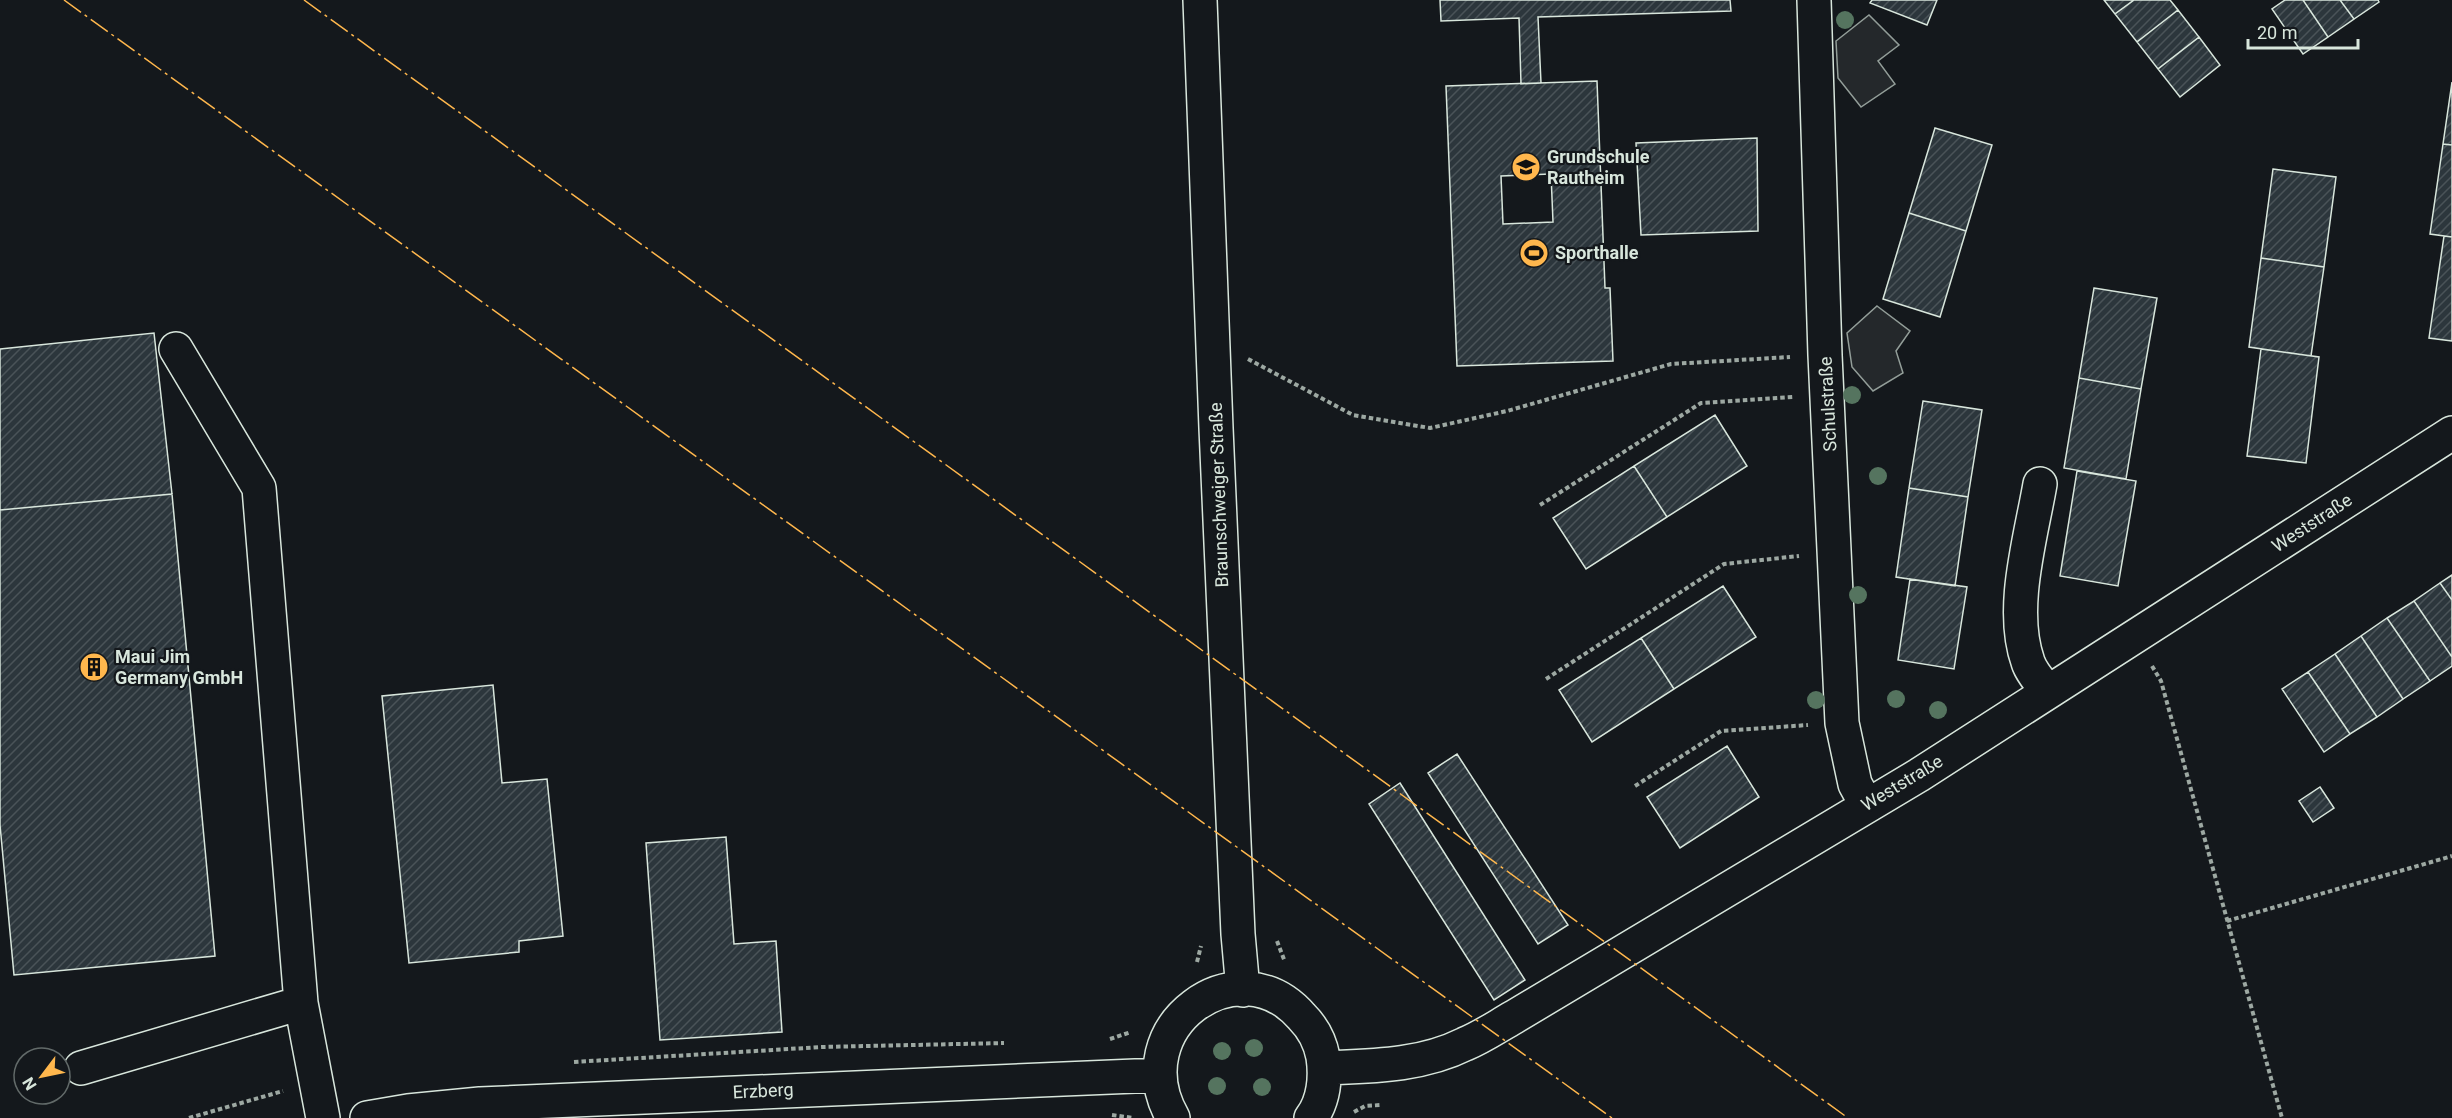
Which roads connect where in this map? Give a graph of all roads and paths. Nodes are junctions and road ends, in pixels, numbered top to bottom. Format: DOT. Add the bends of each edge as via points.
graph roads {
  1 [pos="1200,0"];
  2 [pos="1814,0"];
  3 [pos="1213,341"];
  4 [pos="176,349"];
  5 [pos="1826,355"];
  6 [pos="1827,395"];
  7 [pos="2452,433"];
  8 [pos="2040,484"];
  9 [pos="1540,505"];
  10 [pos="1836,553"];
  11 [pos="2136,637"];
  12 [pos="1546,679"];
  13 [pos="2048,693"];
  14 [pos="1842,723"];
  15 [pos="1635,786"];
  16 [pos="1866,804"];
  17 [pos="2452,856"];
  18 [pos="2227,921"];
  19 [pos="1202,936"];
  20 [pos="1196,964"];
  21 [pos="1243,990"];
  22 [pos="301,1004"];
  23 [pos="81,1068"];
  24 [pos="1325,1068"];
  25 [pos="1159,1075"];
  26 [pos="1381,1105"];
  27 [pos="1108,1115"];
  28 [pos="323,1118"];
  29 [pos="367,1118"];
  30 [pos="1135,1118"];
  31 [pos="1173,1118"];
  32 [pos="1311,1118"];
  33 [pos="1346,1118"];
  34 [pos="2282,1118"];
  1 -- 3 [label="street, Braunschweiger Straße"];
  2 -- 5 [label="street, Schulstraße"];
  3 -- 5 [label="path" via="1353,415 1430,428 1507,411 1671,364"];
  3 -- 21 [label="street, Braunschweiger Straße"];
  4 -- 22 [label="street" via="259,488"];
  5 -- 6 [label="street, Schulstraße"];
  6 -- 9 [label="path" via="1701,403"];
  6 -- 10 [label="street, Schulstraße"];
  7 -- 11 [label="street, Weststraße"];
  8 -- 13 [label="street" via="2021,594 2022,636 2028,663"];
  10 -- 12 [label="path" via="1724,564"];
  10 -- 14 [label="street, Schulstraße"];
  11 -- 13 [label="street, Weststraße"];
  11 -- 18 [label="path" via="2161,681"];
  13 -- 16 [label="street, Weststraße"];
  14 -- 15 [label="path" via="1721,731"];
  14 -- 16 [label="street, Schulstraße" via="1856,784"];
  16 -- 24 [label="street, Weststraße" via="1464,1045 1422,1060"];
  17 -- 18 [label="path"];
  18 -- 34 [label="path"];
  19 -- 20 [label="path"];
  21 -- 24 [label="street" via="1273,995 1299,1012 1317,1037"];
  21 -- 25 [label="street" via="1210,996 1182,1014 1164,1042"];
  22 -- 23 [label="street"];
  22 -- 28 [label="street"];
  24 -- 32 [label="street" via="1320,1100"];
  25 -- 29 [label="street, Erzberg" via="480,1104"];
  25 -- 31 [label="street" via="1161,1091"];
  26 -- 33 [label="path" via="1365,1106"];
  27 -- 30 [label="path"];
}
